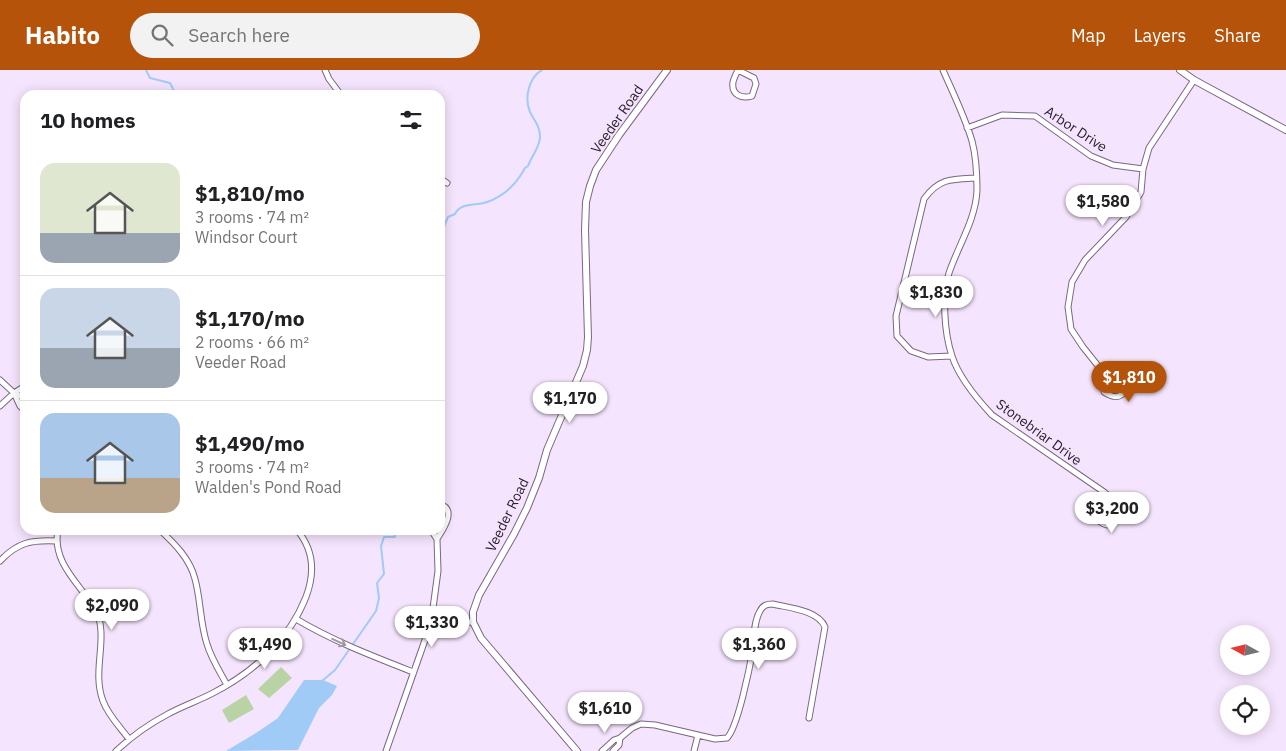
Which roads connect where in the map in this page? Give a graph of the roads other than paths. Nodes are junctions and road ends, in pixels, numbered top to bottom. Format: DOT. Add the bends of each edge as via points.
graph roads {
  1 [pos="325,70"];
  2 [pos="668,70"];
  3 [pos="738,70"];
  4 [pos="943,70"];
  5 [pos="1180,70"];
  6 [pos="1194,80"];
  7 [pos="337,90"];
  8 [pos="967,128"];
  9 [pos="1286,130"];
  10 [pos="1144,169"];
  11 [pos="976,178"];
  12 [pos="952,356"];
  13 [pos="1103,372"];
  14 [pos="0,380"];
  15 [pos="20,389"];
  16 [pos="14,392"];
  17 [pos="20,395"];
  18 [pos="0,406"];
  19 [pos="20,406"];
  20 [pos="1104,492"];
  21 [pos="445,507"];
  22 [pos="445,528"];
  23 [pos="57,535"];
  24 [pos="165,535"];
  25 [pos="300,535"];
  26 [pos="435,535"];
  27 [pos="440,535"];
  28 [pos="438,538"];
  29 [pos="56,541"];
  30 [pos="0,561"];
  31 [pos="296,619"];
  32 [pos="473,622"];
  33 [pos="431,623"];
  34 [pos="413,672"];
  35 [pos="228,685"];
  36 [pos="809,718"];
  37 [pos="698,735"];
  38 [pos="620,738"];
  39 [pos="129,739"];
  40 [pos="116,751"];
  41 [pos="386,751"];
  42 [pos="577,751"];
  43 [pos="602,751"];
  44 [pos="613,751"];
  45 [pos="694,751"];
  1 -- 7 [label="street"];
  2 -- 32 [label="street, Veeder Road" via="614,142 590,186 585,230 588,337 585,358 535,490 480,595 473,612"];
  3 -- 3 [label="street" via="732,84 734,91 738,96 752,96 756,84 754,78"];
  4 -- 8 [label="street, Stonebriar Drive"];
  5 -- 6 [label="street"];
  6 -- 9 [label="street"];
  6 -- 10 [label="street" via="1149,148"];
  8 -- 10 [label="street, Arbor Drive" via="1002,115 1035,116 1091,156 1113,166"];
  8 -- 11 [label="street, Stonebriar Drive" via="975,156"];
  10 -- 13 [label="street" via="1141,192 1126,217 1085,260 1072,282 1068,307 1071,328"];
  11 -- 12 [label="street, Stonebriar Drive" via="975,204 949,274 944,297"];
  11 -- 12 [label="street" via="949,179 937,184 924,199 896,316 897,336 911,351 928,357"];
  12 -- 20 [label="street, Stonebriar Drive" via="962,377 992,415"];
  13 -- 13 [label="street" via="1104,392 1110,396 1123,395 1125,379"];
  14 -- 16 [label="street"];
  15 -- 16 [label="street"];
  16 -- 17 [label="street"];
  16 -- 18 [label="street"];
  16 -- 19 [label="street"];
  20 -- 20 [label="street, Stonebriar Drive" via="1096,510 1101,523 1107,525 1119,514 1118,506"];
  21 -- 22 [label="street" via="448,517"];
  23 -- 29 [label="street"];
  24 -- 35 [label="street" via="180,550 196,579 207,645"];
  25 -- 31 [label="street" via="313,565 308,592"];
  26 -- 28 [label="street"];
  27 -- 28 [label="street"];
  28 -- 33 [label="street" via="438,571"];
  29 -- 30 [label="street" via="23,543"];
  29 -- 39 [label="street" via="67,572 95,606 102,627 99,689 107,711"];
  31 -- 34 [label="street, one-way" via="356,650"];
  31 -- 35 [label="street" via="269,653"];
  32 -- 33 [label="street"];
  32 -- 42 [label="street" via="480,638"];
  33 -- 34 [label="street"];
  34 -- 41 [label="street"];
  35 -- 39 [label="street" via="163,716"];
  36 -- 37 [label="street" via="825,627 812,614 767,604 757,616 751,658 731,734 721,739"];
  37 -- 38 [label="street" via="641,724"];
  37 -- 45 [label="street"];
  38 -- 43 [label="street"];
  38 -- 44 [label="street"];
  39 -- 40 [label="street"];
}
